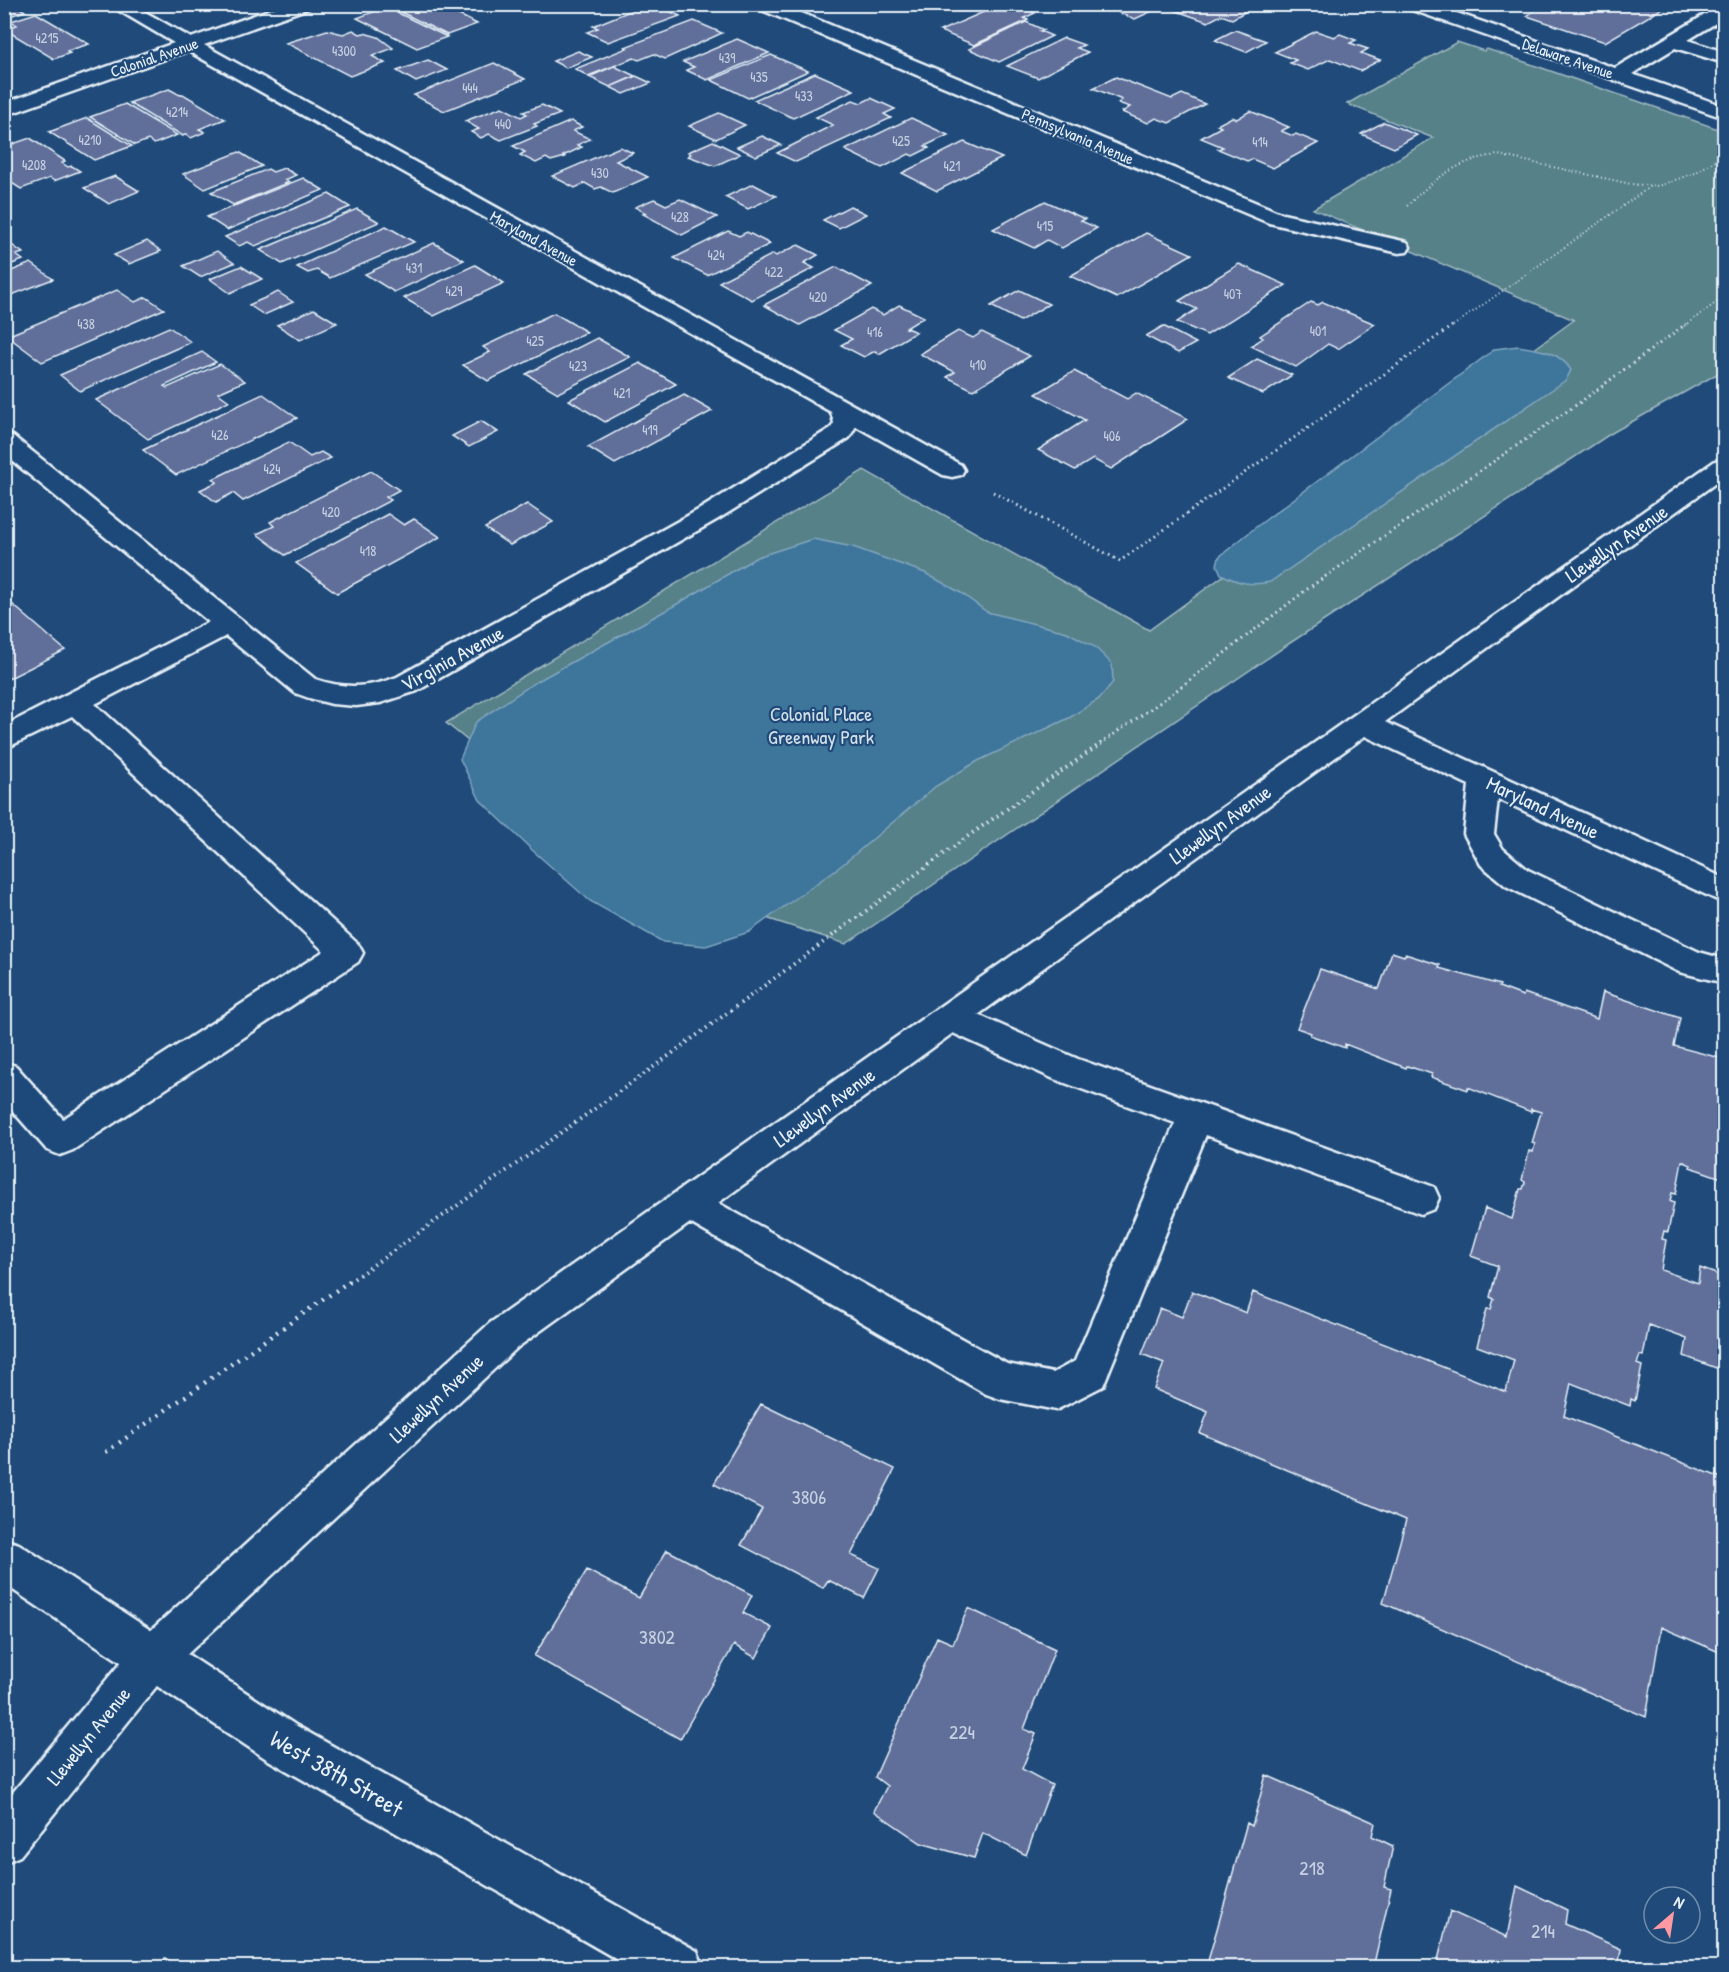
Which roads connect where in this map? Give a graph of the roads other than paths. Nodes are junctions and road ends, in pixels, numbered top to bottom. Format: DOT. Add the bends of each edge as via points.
graph roads {
  1 [pos="117,4"];
  2 [pos="303,4"];
  3 [pos="763,4"];
  4 [pos="1412,4"];
  5 [pos="1462,4"];
  6 [pos="1721,9"];
  7 [pos="1442,15"];
  8 [pos="1673,41"];
  9 [pos="190,45"];
  10 [pos="1725,58"];
  11 [pos="1617,75"];
  12 [pos="4,110"];
  13 [pos="1725,112"];
  14 [pos="1399,247"];
  15 [pos="842,410"];
  16 [pos="4,441"];
  17 [pos="1725,466"];
  18 [pos="952,470"];
  19 [pos="228,623"];
  20 [pos="75,702"];
  21 [pos="1362,723"];
  22 [pos="4,739"];
  23 [pos="1485,780"];
  24 [pos="1725,891"];
  25 [pos="1725,972"];
  26 [pos="950,1017"];
  27 [pos="4,1076"];
  28 [pos="1196,1116"];
  29 [pos="1421,1198"];
  30 [pos="688,1204"];
  31 [pos="4,1559"];
  32 [pos="153,1657"];
  33 [pos="4,1839"];
  34 [pos="680,1968"];
  1 -- 9 [label="street, Maryland Avenue"];
  2 -- 9 [label="street, Colonial Avenue"];
  3 -- 14 [label="street, Pennsylvania Avenue" via="1276,219"];
  4 -- 7 [label="street, Delaware Avenue"];
  5 -- 7 [label="street"];
  6 -- 8 [label="street"];
  7 -- 11 [label="street, Delaware Avenue"];
  8 -- 10 [label="street"];
  8 -- 11 [label="street"];
  9 -- 12 [label="street, Colonial Avenue"];
  9 -- 15 [label="street, Maryland Avenue"];
  11 -- 13 [label="street, Delaware Avenue"];
  15 -- 18 [label="street, Maryland Avenue"];
  15 -- 19 [label="street, Virginia Avenue" via="846,423 840,434 709,514 388,692 331,696 305,686"];
  16 -- 19 [label="street, Virginia Avenue"];
  17 -- 21 [label="street, Llewellyn Avenue"];
  19 -- 20 [label="street"];
  20 -- 22 [label="street"];
  20 -- 27 [label="street" via="347,953 60,1140"];
  21 -- 23 [label="street, Maryland Avenue"];
  21 -- 26 [label="street, Llewellyn Avenue"];
  23 -- 24 [label="street, Maryland Avenue"];
  23 -- 25 [label="street" via="1479,834 1492,857 1517,878 1691,963"];
  26 -- 28 [label="street" via="1065,1069"];
  26 -- 30 [label="street, Llewellyn Avenue"];
  28 -- 29 [label="street"];
  28 -- 30 [label="street" via="1089,1373 1056,1392 1000,1381"];
  30 -- 32 [label="street, Llewellyn Avenue" via="504,1335"];
  31 -- 32 [label="street, West 38th Street"];
  32 -- 33 [label="street, Llewellyn Avenue"];
  32 -- 34 [label="street, West 38th Street" via="280,1742"];
}
